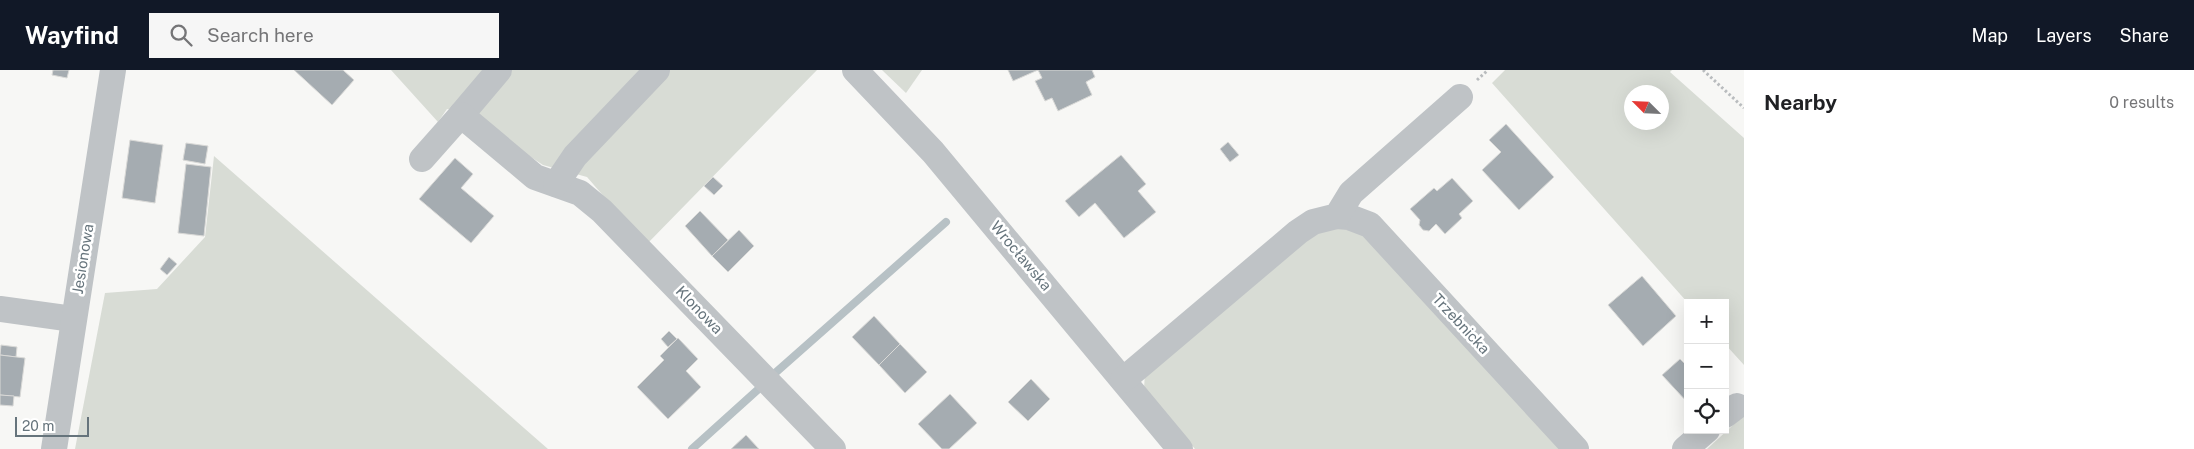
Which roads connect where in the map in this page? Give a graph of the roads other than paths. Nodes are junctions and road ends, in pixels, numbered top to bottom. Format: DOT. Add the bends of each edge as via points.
graph roads {
  1 [pos="113,70"];
  2 [pos="499,70"];
  3 [pos="658,70"];
  4 [pos="855,70"];
  5 [pos="1460,97"];
  6 [pos="460,115"];
  7 [pos="422,160"];
  8 [pos="556,184"];
  9 [pos="1337,216"];
  10 [pos="0,309"];
  11 [pos="73,319"];
  12 [pos="1123,380"];
  13 [pos="1702,434"];
  14 [pos="54,449"];
  15 [pos="833,449"];
  16 [pos="1180,449"];
  17 [pos="1576,449"];
  18 [pos="1685,449"];
  1 -- 11 [label="street, Jesionowa"];
  2 -- 6 [label="street"];
  3 -- 8 [label="street" via="575,156"];
  4 -- 12 [label="street, Wrocławska" via="944,165"];
  5 -- 9 [label="street" via="1351,193"];
  6 -- 7 [label="street"];
  6 -- 8 [label="street, Klonowa" via="535,177"];
  8 -- 15 [label="street, Klonowa" via="580,193 602,211"];
  9 -- 12 [label="street, Trzebnicka" via="1313,222 1298,232"];
  9 -- 17 [label="street, Trzebnicka" via="1370,225"];
  10 -- 11 [label="street"];
  11 -- 14 [label="street, Jesionowa"];
  12 -- 16 [label="street, Wrocławska"];
  13 -- 18 [label="street"];
}
